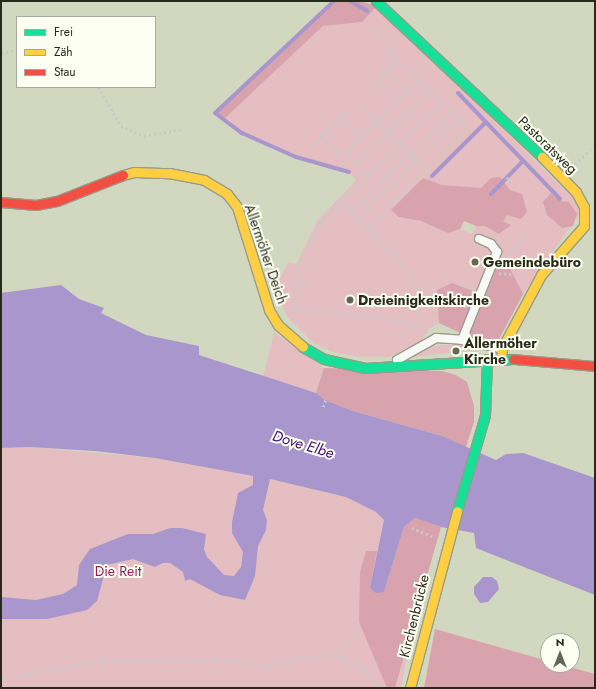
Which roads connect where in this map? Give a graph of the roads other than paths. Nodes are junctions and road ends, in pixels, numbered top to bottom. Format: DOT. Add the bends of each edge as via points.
graph roads {
  1 [pos="376,1"];
  2 [pos="1,202"];
  3 [pos="479,239"];
  4 [pos="462,340"];
  5 [pos="502,348"];
  6 [pos="501,358"];
  7 [pos="487,359"];
  8 [pos="385,366"];
  9 [pos="595,366"];
  10 [pos="410,688"];
  1 -- 5 [label="street, Pastoratsweg" via="562,176 576,192 584,207 584,226 541,275"];
  2 -- 8 [label="street, Allermöher Deich" via="36,205 57,201 134,172 169,173 204,180 227,194 237,207 269,310 278,325 298,344 324,359 349,366"];
  3 -- 4 [label="lane" via="491,244 497,252"];
  4 -- 5 [label="lane"];
  4 -- 8 [label="lane" via="436,338"];
  5 -- 6 [label="street, Pastoratsweg"];
  6 -- 7 [label="street, Allermöher Deich"];
  6 -- 9 [label="street, Allermöher Deich"];
  7 -- 8 [label="street, Allermöher Deich"];
  7 -- 10 [label="street, Kirchenbrücke" via="480,438 445,551"];
}
